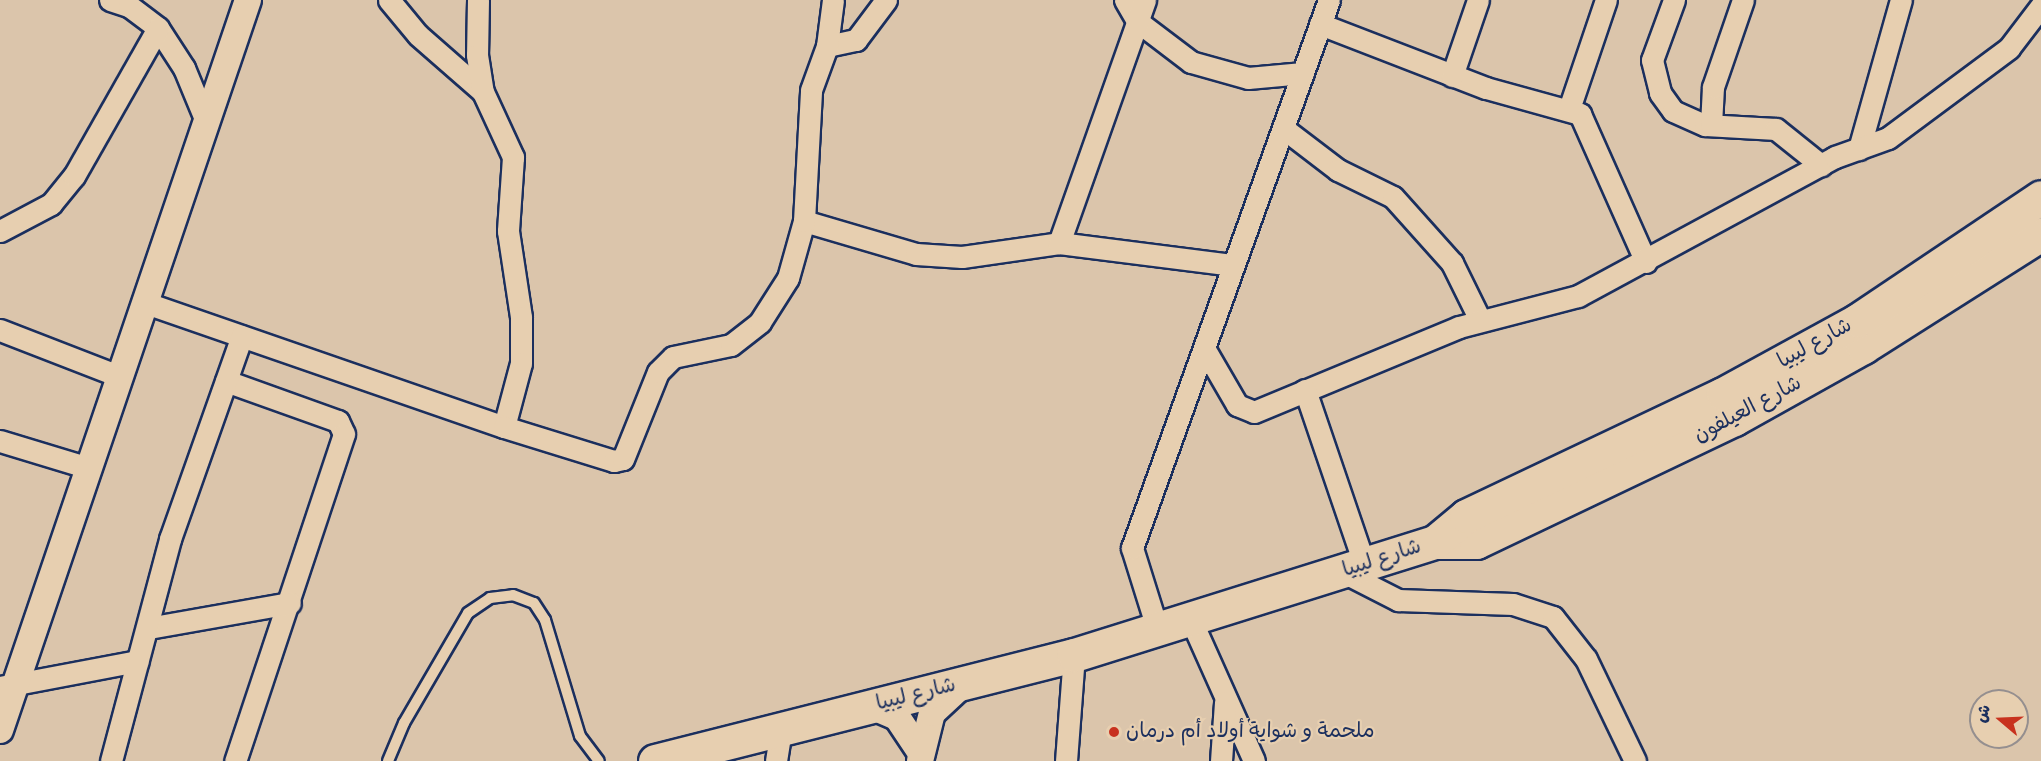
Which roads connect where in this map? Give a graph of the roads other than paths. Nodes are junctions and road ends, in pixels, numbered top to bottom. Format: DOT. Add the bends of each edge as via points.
graph roads {
  1 [pos="110,0"];
  2 [pos="248,0"];
  3 [pos="389,0"];
  4 [pos="478,0"];
  5 [pos="833,0"];
  6 [pos="886,0"];
  7 [pos="1125,0"];
  8 [pos="1144,0"];
  9 [pos="1329,0"];
  10 [pos="1478,0"];
  11 [pos="1606,0"];
  12 [pos="1674,0"];
  13 [pos="1743,0"];
  14 [pos="1901,0"];
  15 [pos="2041,6"];
  16 [pos="1137,21"];
  17 [pos="1320,24"];
  18 [pos="158,28"];
  19 [pos="827,45"];
  20 [pos="1303,73"];
  21 [pos="1452,76"];
  22 [pos="483,92"];
  23 [pos="1569,109"];
  24 [pos="206,121"];
  25 [pos="1711,125"];
  26 [pos="1283,128"];
  27 [pos="1859,149"];
  28 [pos="1821,165"];
  29 [pos="2041,197"];
  30 [pos="804,221"];
  31 [pos="0,231"];
  32 [pos="2041,234"];
  33 [pos="1059,243"];
  34 [pos="1646,262"];
  35 [pos="1234,265"];
  36 [pos="146,303"];
  37 [pos="1480,320"];
  38 [pos="0,330"];
  39 [pos="242,336"];
  40 [pos="1204,348"];
  41 [pos="121,377"];
  42 [pos="226,381"];
  43 [pos="1305,390"];
  44 [pos="504,427"];
  45 [pos="0,441"];
  46 [pos="89,468"];
  47 [pos="1435,542"];
  48 [pos="1354,569"];
  49 [pos="290,603"];
  50 [pos="1191,620"];
  51 [pos="148,628"];
  52 [pos="1158,631"];
  53 [pos="1074,656"];
  54 [pos="138,661"];
  55 [pos="964,683"];
  56 [pos="8,686"];
  57 [pos="1225,701"];
  58 [pos="870,706"];
  59 [pos="0,730"];
  60 [pos="778,746"];
  61 [pos="920,757"];
  62 [pos="111,761"];
  63 [pos="235,761"];
  64 [pos="388,761"];
  65 [pos="599,761"];
  66 [pos="655,761"];
  67 [pos="1066,761"];
  68 [pos="1221,761"];
  69 [pos="1254,761"];
  70 [pos="1635,761"];
  1 -- 18 [label="street" via="129,6"];
  2 -- 24 [label="street"];
  3 -- 22 [label="street" via="418,35"];
  4 -- 22 [label="street" via="477,55"];
  5 -- 19 [label="street"];
  6 -- 19 [label="street" via="856,40"];
  7 -- 16 [label="street"];
  8 -- 16 [label="street"];
  9 -- 17 [label="street"];
  10 -- 21 [label="street"];
  11 -- 23 [label="street"];
  12 -- 25 [label="street" via="1652,60 1653,73 1672,111"];
  13 -- 25 [label="street" via="1713,87"];
  14 -- 27 [label="street"];
  15 -- 27 [label="street" via="2008,48 1888,138"];
  16 -- 20 [label="street" via="1191,62 1248,78"];
  16 -- 33 [label="street"];
  17 -- 20 [label="street"];
  17 -- 21 [label="street"];
  18 -- 24 [label="street" via="184,68"];
  18 -- 31 [label="street" via="74,176 51,204"];
  19 -- 30 [label="street" via="805,132"];
  20 -- 26 [label="street"];
  21 -- 23 [label="street"];
  22 -- 44 [label="street" via="513,157 508,231 521,317 520,363"];
  23 -- 34 [label="street" via="1588,125"];
  24 -- 36 [label="street"];
  25 -- 28 [label="street" via="1776,129"];
  26 -- 35 [label="street"];
  26 -- 37 [label="street" via="1338,170 1393,197 1452,263"];
  27 -- 28 [label="street"];
  28 -- 34 [label="street"];
  29 -- 47 [label="highway, شارع ليبيا" via="1858,320 1712,399 1466,516"];
  30 -- 33 [label="street" via="916,254 962,257"];
  30 -- 44 [label="street" via="788,278 760,322 731,345 673,357 658,372 623,459 614,461"];
  32 -- 47 [label="highway, شارع العيلفون" via="1863,347 1734,419 1476,542"];
  33 -- 35 [label="street"];
  34 -- 37 [label="street" via="1578,296"];
  35 -- 40 [label="street"];
  36 -- 39 [label="street"];
  36 -- 41 [label="street"];
  37 -- 43 [label="street"];
  38 -- 41 [label="street"];
  39 -- 42 [label="street"];
  39 -- 44 [label="street"];
  40 -- 43 [label="street" via="1243,411"];
  40 -- 52 [label="street" via="1132,548"];
  41 -- 46 [label="street"];
  42 -- 49 [label="street" via="343,427"];
  42 -- 51 [label="street" via="170,539"];
  43 -- 48 [label="street"];
  45 -- 46 [label="street"];
  46 -- 56 [label="street"];
  47 -- 48 [label="highway, شارع ليبيا"];
  48 -- 50 [label="highway, شارع ليبيا"];
  48 -- 70 [label="street" via="1398,600 1513,604 1553,617 1586,659"];
  49 -- 51 [label="street"];
  49 -- 63 [label="street"];
  50 -- 52 [label="highway, شارع ليبيا"];
  50 -- 57 [label="street"];
  51 -- 54 [label="street"];
  52 -- 53 [label="highway, شارع ليبيا"];
  53 -- 55 [label="highway, شارع ليبيا"];
  53 -- 67 [label="street"];
  54 -- 56 [label="street"];
  54 -- 62 [label="street"];
  55 -- 58 [label="highway, شارع ليبيا"];
  55 -- 61 [label="street" via="932,713"];
  56 -- 59 [label="street"];
  57 -- 68 [label="street"];
  57 -- 69 [label="street"];
  58 -- 60 [label="highway, شارع ليبيا"];
  58 -- 61 [label="street" via="897,717"];
  60 -- 66 [label="highway, شارع ليبيا"];
  64 -- 65 [label="lane" via="404,723 468,613 490,598 513,596 534,603 545,621 580,736"];
}
